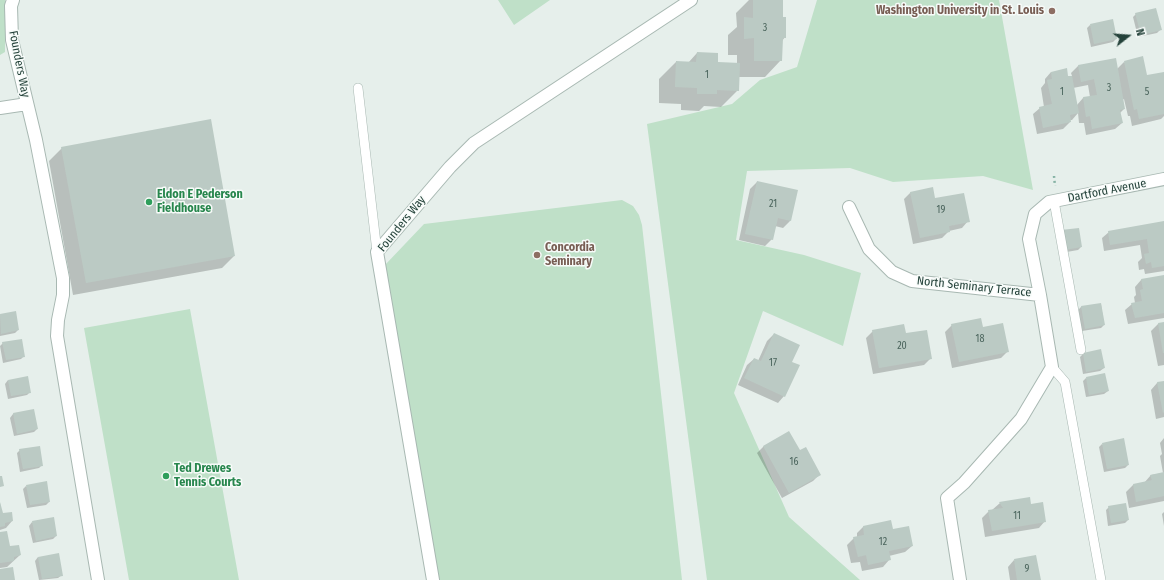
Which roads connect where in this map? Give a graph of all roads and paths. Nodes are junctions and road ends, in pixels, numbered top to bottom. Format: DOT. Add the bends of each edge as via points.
graph roads {
  1 [pos="13,0"];
  2 [pos="691,0"];
  3 [pos="358,88"];
  4 [pos="27,104"];
  5 [pos="0,108"];
  6 [pos="1164,179"];
  7 [pos="1051,202"];
  8 [pos="849,207"];
  9 [pos="377,252"];
  10 [pos="1040,295"];
  11 [pos="1081,350"];
  12 [pos="1052,367"];
  13 [pos="98,580"];
  14 [pos="433,580"];
  15 [pos="960,580"];
  16 [pos="1101,580"];
  1 -- 4 [label="street, Founders Way" via="12,40"];
  2 -- 9 [label="street, Founders Way" via="474,143"];
  3 -- 9 [label="lane"];
  4 -- 5 [label="street"];
  4 -- 13 [label="street, Founders Way" via="63,278 57,336"];
  6 -- 7 [label="street, Dartford Avenue"];
  7 -- 10 [label="street, North Seminary Terrace" via="1035,214 1029,239"];
  7 -- 11 [label="lane"];
  8 -- 10 [label="street, North Seminary Terrace" via="869,249 892,272 912,281"];
  9 -- 14 [label="street, Founders Way"];
  10 -- 12 [label="street, North Seminary Terrace"];
  12 -- 15 [label="street" via="1021,419 964,483 947,498"];
  12 -- 16 [label="lane" via="1065,382"];
}
